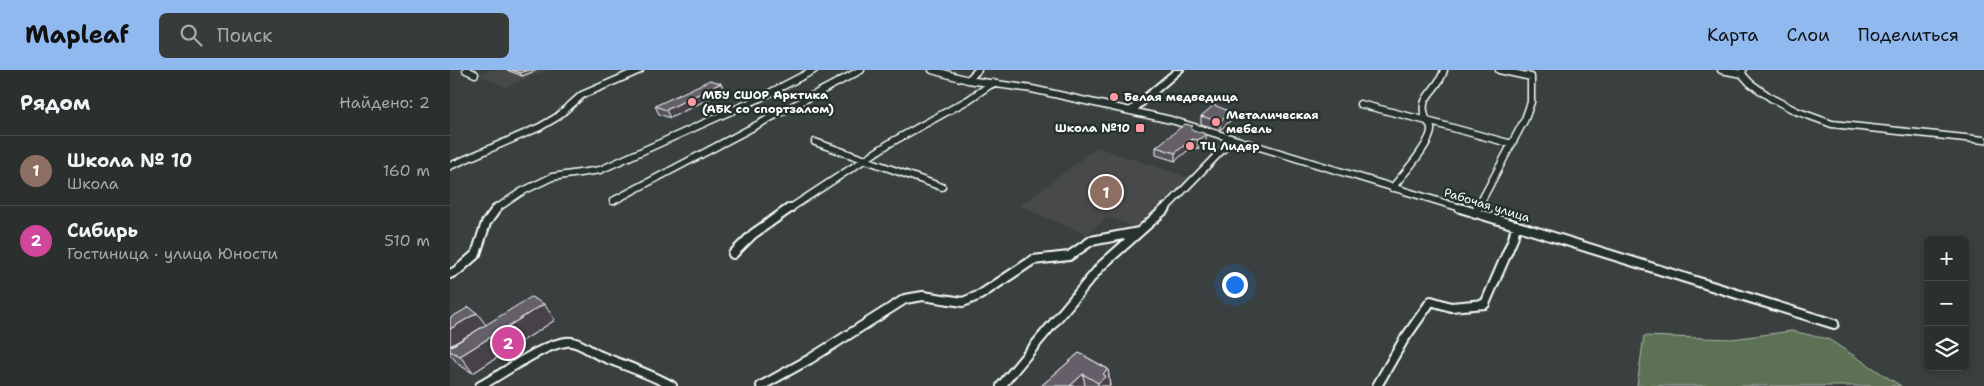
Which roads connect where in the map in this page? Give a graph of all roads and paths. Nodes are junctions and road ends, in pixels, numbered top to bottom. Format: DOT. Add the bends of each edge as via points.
graph roads {
  1 [pos="466,70"];
  2 [pos="640,70"];
  3 [pos="814,70"];
  4 [pos="861,70"];
  5 [pos="932,70"];
  6 [pos="978,70"];
  7 [pos="1179,70"];
  8 [pos="1444,70"];
  9 [pos="1499,70"];
  10 [pos="1721,70"];
  11 [pos="1742,72"];
  12 [pos="475,74"];
  13 [pos="968,80"];
  14 [pos="992,84"];
  15 [pos="1360,104"];
  16 [pos="1132,110"];
  17 [pos="1427,121"];
  18 [pos="1229,138"];
  19 [pos="1984,140"];
  20 [pos="815,142"];
  21 [pos="1512,144"];
  22 [pos="863,159"];
  23 [pos="450,166"];
  24 [pos="942,187"];
  25 [pos="1392,188"];
  26 [pos="613,201"];
  27 [pos="1475,214"];
  28 [pos="1516,225"];
  29 [pos="1139,232"];
  30 [pos="733,254"];
  31 [pos="450,274"];
  32 [pos="1834,324"];
  33 [pos="480,386"];
  34 [pos="672,386"];
  35 [pos="761,386"];
  36 [pos="1001,386"];
  37 [pos="1376,386"];
  1 -- 12 [label="street"];
  2 -- 23 [label="street" via="582,95 540,127"];
  3 -- 31 [label="street" via="758,99 600,170 552,177 521,192 498,207 486,224 476,254"];
  4 -- 26 [label="street"];
  5 -- 13 [label="street, Рабочая улица"];
  6 -- 13 [label="street"];
  7 -- 16 [label="street"];
  8 -- 17 [label="street" via="1442,78 1422,105"];
  9 -- 21 [label="street" via="1531,77 1531,102"];
  10 -- 11 [label="street"];
  11 -- 19 [label="street" via="1766,95 1832,124"];
  13 -- 14 [label="street, Рабочая улица"];
  14 -- 16 [label="street, Рабочая улица"];
  14 -- 22 [label="street"];
  15 -- 17 [label="street"];
  16 -- 18 [label="street, Рабочая улица"];
  17 -- 21 [label="street"];
  17 -- 25 [label="street" via="1431,129 1429,136"];
  18 -- 25 [label="street, Рабочая улица"];
  18 -- 29 [label="street" via="1225,148"];
  20 -- 22 [label="street"];
  21 -- 27 [label="street"];
  22 -- 24 [label="street"];
  22 -- 30 [label="street" via="760,229"];
  25 -- 27 [label="street, Рабочая улица"];
  27 -- 28 [label="street, Рабочая улица"];
  28 -- 32 [label="street, Рабочая улица"];
  28 -- 37 [label="street" via="1485,304 1451,307 1431,301"];
  29 -- 35 [label="street" via="1091,241 1069,256 1033,260 980,295 963,302 923,296 906,299"];
  29 -- 36 [label="street" via="1094,274"];
  33 -- 34 [label="street" via="564,342 572,342 601,356 640,368"];
}
